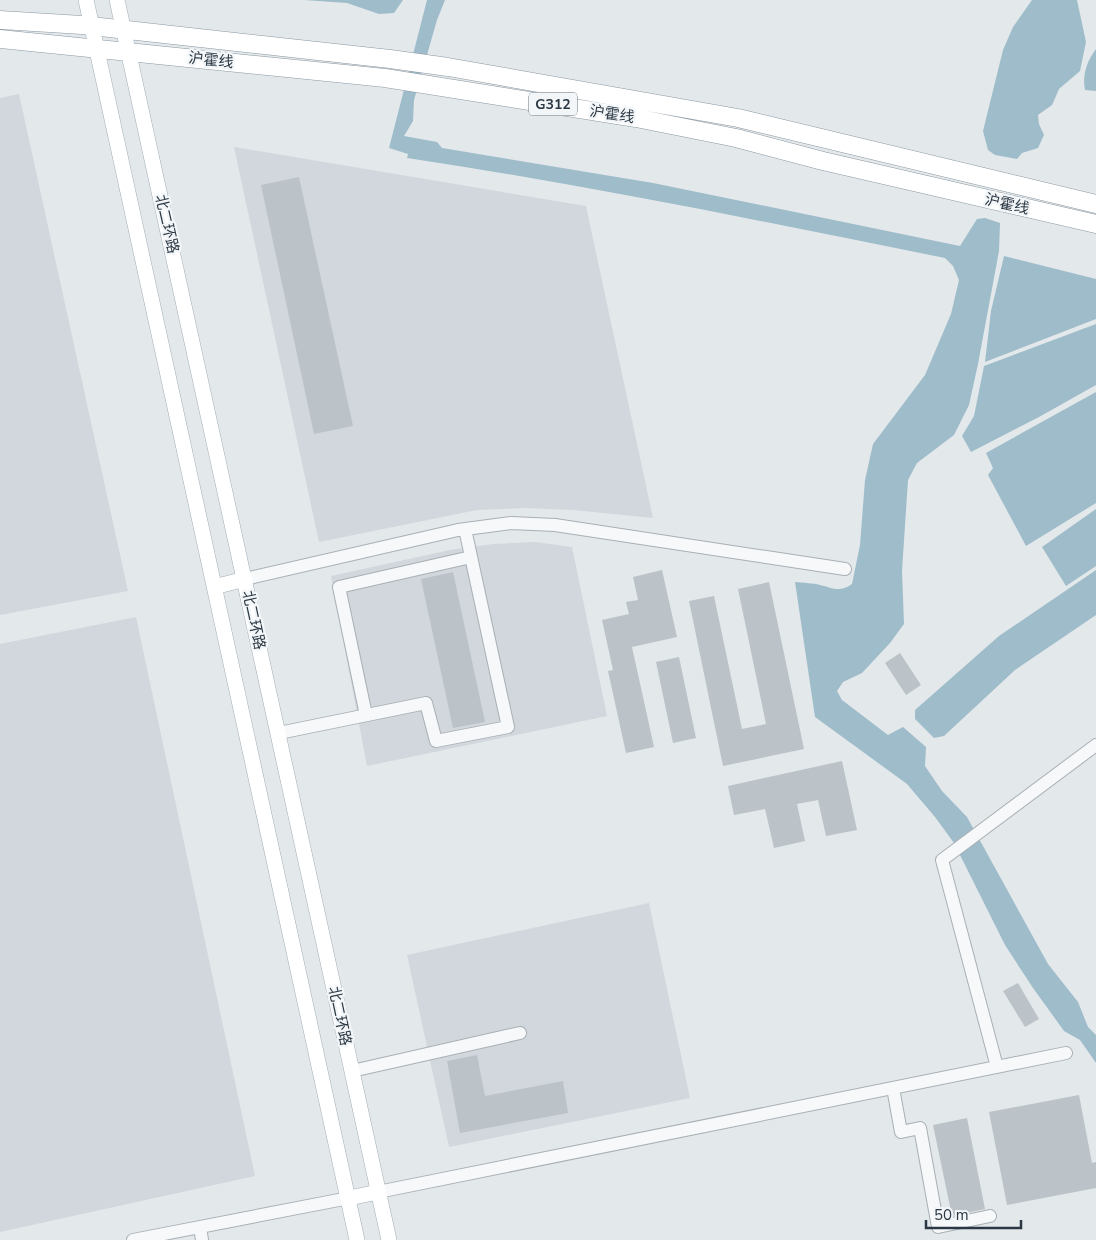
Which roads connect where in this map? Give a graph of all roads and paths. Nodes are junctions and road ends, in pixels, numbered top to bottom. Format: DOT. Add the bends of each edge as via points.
graph roads {
  1 [pos="86,0"];
  2 [pos="117,0"];
  3 [pos="0,20"];
  4 [pos="92,26"];
  5 [pos="123,30"];
  6 [pos="0,39"];
  7 [pos="96,49"];
  8 [pos="128,52"];
  9 [pos="1096,204"];
  10 [pos="1096,224"];
  11 [pos="465,529"];
  12 [pos="471,557"];
  13 [pos="845,569"];
  14 [pos="245,580"];
  15 [pos="214,587"];
  16 [pos="366,715"];
  17 [pos="278,733"];
  18 [pos="1096,745"];
  19 [pos="520,1033"];
  20 [pos="1066,1053"];
  21 [pos="997,1067"];
  22 [pos="352,1071"];
  23 [pos="893,1088"];
  24 [pos="378,1192"];
  25 [pos="348,1198"];
  26 [pos="990,1216"];
  27 [pos="200,1227"];
  28 [pos="133,1240"];
  29 [pos="202,1240"];
  30 [pos="358,1240"];
  31 [pos="389,1240"];
  1 -- 4 [label="main road, 北二环路"];
  2 -- 5 [label="main road, 北二环路"];
  3 -- 4 [label="highway, 沪霍线 / G312"];
  4 -- 5 [label="highway, 沪霍线 / G312"];
  4 -- 7 [label="main road, 北二环路"];
  5 -- 8 [label="main road, 北二环路"];
  5 -- 9 [label="highway, 沪霍线 / G312" via="390,59 738,118"];
  6 -- 7 [label="highway, 沪霍线 / G312"];
  7 -- 8 [label="highway, 沪霍线 / G312"];
  7 -- 15 [label="main road, 北二环路"];
  8 -- 10 [label="highway, 沪霍线 / G312" via="385,78 636,118 736,138"];
  8 -- 14 [label="main road, 北二环路"];
  11 -- 12 [label="street"];
  11 -- 13 [label="street" via="510,523 555,525"];
  11 -- 14 [label="street"];
  12 -- 16 [label="street" via="339,587"];
  12 -- 16 [label="street" via="508,727 436,741 426,703"];
  14 -- 15 [label="main road"];
  14 -- 17 [label="main road, 北二环路"];
  15 -- 25 [label="main road, 北二环路"];
  16 -- 17 [label="street"];
  17 -- 22 [label="main road, 北二环路"];
  18 -- 21 [label="street" via="942,860"];
  19 -- 22 [label="street"];
  20 -- 21 [label="street"];
  21 -- 23 [label="street"];
  22 -- 24 [label="main road, 北二环路"];
  23 -- 24 [label="street"];
  23 -- 26 [label="street" via="901,1132 920,1128 938,1227"];
  24 -- 25 [label="main road"];
  24 -- 31 [label="main road, 北二环路"];
  25 -- 27 [label="street"];
  25 -- 30 [label="main road, 北二环路"];
  27 -- 28 [label="street"];
  27 -- 29 [label="street"];
}
